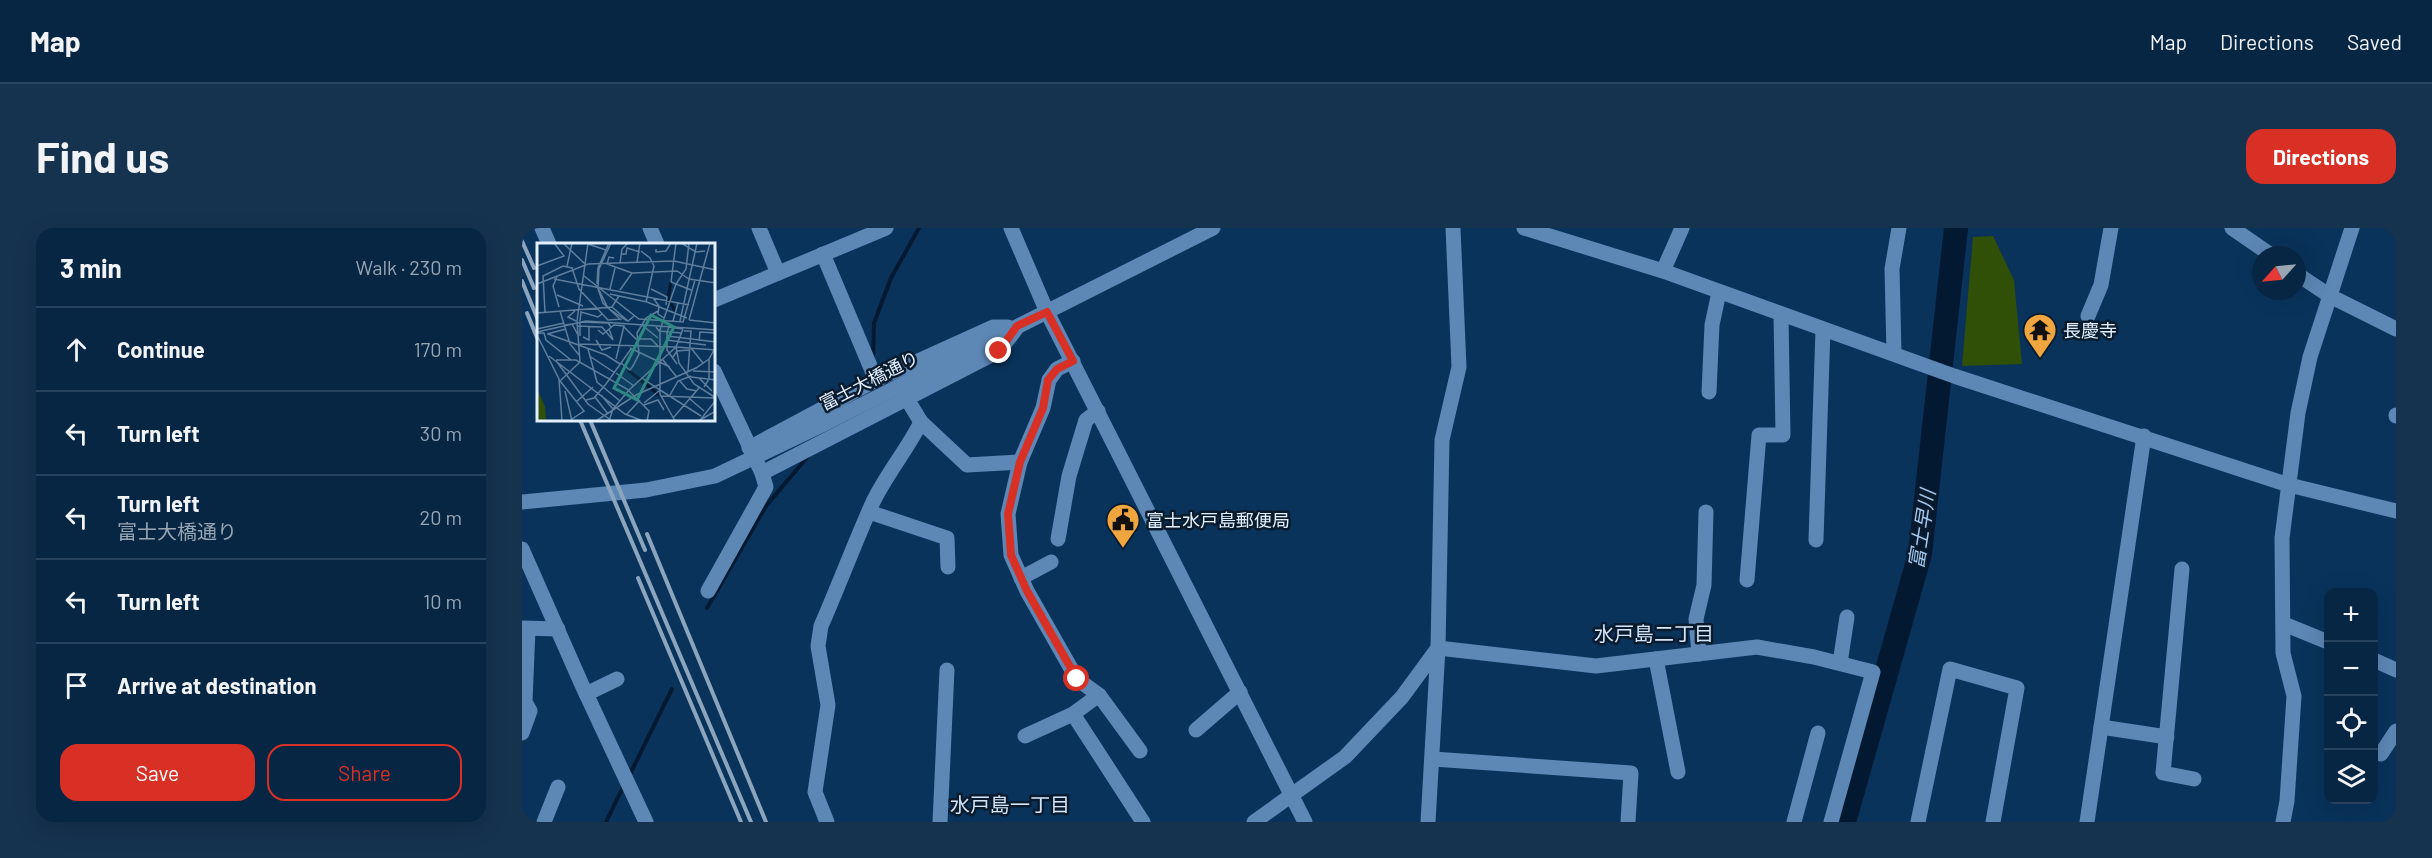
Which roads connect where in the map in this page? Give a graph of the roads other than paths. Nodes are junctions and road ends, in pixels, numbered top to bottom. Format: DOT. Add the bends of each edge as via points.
graph roads {
  1 [pos="542,228"];
  2 [pos="650,228"];
  3 [pos="759,228"];
  4 [pos="886,228"];
  5 [pos="1011,228"];
  6 [pos="1213,228"];
  7 [pos="1453,228"];
  8 [pos="1524,228"];
  9 [pos="1682,228"];
  10 [pos="1899,228"];
  11 [pos="2111,228"];
  12 [pos="2232,228"];
  13 [pos="2352,228"];
  14 [pos="868,232"];
  15 [pos="549,243"];
  16 [pos="657,243"];
  17 [pos="2258,246"];
  18 [pos="823,254"];
  19 [pos="1663,271"];
  20 [pos="778,273"];
  21 [pos="2306,280"];
  22 [pos="1719,292"];
  23 [pos="2331,296"];
  24 [pos="716,299"];
  25 [pos="1047,312"];
  26 [pos="1781,315"];
  27 [pos="2088,316"];
  28 [pos="1017,326"];
  29 [pos="1823,329"];
  30 [pos="2396,329"];
  31 [pos="1894,353"];
  32 [pos="1073,361"];
  33 [pos="716,375"];
  34 [pos="876,380"];
  35 [pos="1709,392"];
  36 [pos="907,399"];
  37 [pos="1098,411"];
  38 [pos="921,422"];
  39 [pos="2144,436"];
  40 [pos="749,448"];
  41 [pos="1020,462"];
  42 [pos="762,473"];
  43 [pos="2289,485"];
  44 [pos="522,502"];
  45 [pos="2396,511"];
  46 [pos="869,512"];
  47 [pos="1706,512"];
  48 [pos="1058,539"];
  49 [pos="1816,540"];
  50 [pos="522,549"];
  51 [pos="1051,562"];
  52 [pos="948,567"];
  53 [pos="2182,569"];
  54 [pos="1021,578"];
  55 [pos="1747,580"];
  56 [pos="708,591"];
  57 [pos="1847,617"];
  58 [pos="2284,624"];
  59 [pos="525,628"];
  60 [pos="558,629"];
  61 [pos="2324,640"];
  62 [pos="1438,648"];
  63 [pos="1698,654"];
  64 [pos="1656,660"];
  65 [pos="2378,662"];
  66 [pos="1840,663"];
  67 [pos="2396,669"];
  68 [pos="947,670"];
  69 [pos="617,679"];
  70 [pos="1240,692"];
  71 [pos="586,694"];
  72 [pos="1099,695"];
  73 [pos="1073,714"];
  74 [pos="2100,727"];
  75 [pos="1196,730"];
  76 [pos="2396,730"];
  77 [pos="522,733"];
  78 [pos="1818,733"];
  79 [pos="1025,736"];
  80 [pos="2167,737"];
  81 [pos="1140,751"];
  82 [pos="2381,754"];
  83 [pos="1432,759"];
  84 [pos="1678,772"];
  85 [pos="2194,779"];
  86 [pos="558,787"];
  87 [pos="1292,795"];
  88 [pos="544,822"];
  89 [pos="646,822"];
  90 [pos="827,822"];
  91 [pos="940,822"];
  92 [pos="1143,822"];
  93 [pos="1254,822"];
  94 [pos="1305,822"];
  95 [pos="1428,822"];
  96 [pos="1628,822"];
  97 [pos="1794,822"];
  98 [pos="1830,822"];
  99 [pos="1918,822"];
  100 [pos="1993,822"];
  101 [pos="2087,822"];
  102 [pos="2283,822"];
  1 -- 15 [label="street"];
  2 -- 16 [label="street"];
  3 -- 20 [label="street"];
  4 -- 14 [label="street"];
  5 -- 25 [label="street"];
  6 -- 25 [label="street, 富士大橋通り"];
  7 -- 62 [label="street" via="1459,367 1442,440"];
  8 -- 19 [label="street"];
  9 -- 19 [label="street"];
  10 -- 31 [label="street" via="1892,269"];
  11 -- 27 [label="street" via="2101,285"];
  12 -- 17 [label="street"];
  13 -- 23 [label="street"];
  14 -- 18 [label="street"];
  18 -- 20 [label="street"];
  18 -- 34 [label="street"];
  19 -- 22 [label="street"];
  20 -- 24 [label="street"];
  21 -- 23 [label="street"];
  22 -- 26 [label="street"];
  22 -- 35 [label="street" via="1712,326"];
  23 -- 30 [label="street"];
  23 -- 43 [label="street" via="2310,357"];
  25 -- 28 [label="street, 富士大橋通り"];
  25 -- 32 [label="street"];
  26 -- 29 [label="street"];
  26 -- 55 [label="street" via="1783,435 1759,435"];
  28 -- 34 [label="street" via="993,327"];
  28 -- 36 [label="street" via="999,351"];
  28 -- 44 [label="street, 富士大橋通り" via="715,476 646,490"];
  29 -- 31 [label="street"];
  29 -- 49 [label="street"];
  31 -- 39 [label="street"];
  32 -- 37 [label="street"];
  32 -- 41 [label="street" via="1057,369 1048,380 1043,408"];
  33 -- 40 [label="street"];
  34 -- 40 [label="street"];
  36 -- 38 [label="street"];
  36 -- 42 [label="street"];
  37 -- 48 [label="street" via="1086,420 1069,476"];
  37 -- 70 [label="street"];
  38 -- 41 [label="street" via="967,465"];
  38 -- 46 [label="street"];
  39 -- 43 [label="street"];
  39 -- 74 [label="street"];
  40 -- 42 [label="street"];
  41 -- 54 [label="street" via="1008,514 1011,555"];
  42 -- 56 [label="street" via="766,487"];
  43 -- 45 [label="street"];
  43 -- 58 [label="street" via="2282,538"];
  46 -- 52 [label="street" via="947,538"];
  46 -- 90 [label="street" via="822,626 818,646 828,705 815,792"];
  47 -- 63 [label="street" via="1704,585 1696,619"];
  50 -- 60 [label="street"];
  51 -- 54 [label="street"];
  53 -- 80 [label="street"];
  54 -- 72 [label="street" via="1077,679"];
  57 -- 66 [label="street"];
  58 -- 61 [label="street"];
  58 -- 102 [label="street" via="2283,653 2294,696"];
  59 -- 60 [label="street"];
  59 -- 77 [label="street" via="525,702 530,711"];
  60 -- 71 [label="street"];
  62 -- 64 [label="street" via="1596,666"];
  62 -- 83 [label="street"];
  62 -- 87 [label="street" via="1402,697 1345,757"];
  63 -- 64 [label="street"];
  63 -- 66 [label="street" via="1757,647"];
  64 -- 84 [label="street"];
  65 -- 67 [label="street"];
  66 -- 98 [label="street" via="1874,672"];
  68 -- 91 [label="street"];
  69 -- 71 [label="street"];
  70 -- 75 [label="street"];
  70 -- 87 [label="street"];
  71 -- 89 [label="street"];
  72 -- 73 [label="street"];
  72 -- 81 [label="street"];
  73 -- 79 [label="street"];
  73 -- 92 [label="street"];
  74 -- 80 [label="street"];
  74 -- 101 [label="street"];
  76 -- 82 [label="street"];
  78 -- 97 [label="street"];
  80 -- 85 [label="street" via="2163,773"];
  83 -- 95 [label="street"];
  83 -- 96 [label="street" via="1631,773"];
  86 -- 88 [label="street"];
  87 -- 93 [label="street"];
  87 -- 94 [label="street"];
  99 -- 100 [label="street" via="1950,669 2017,688"];
}
